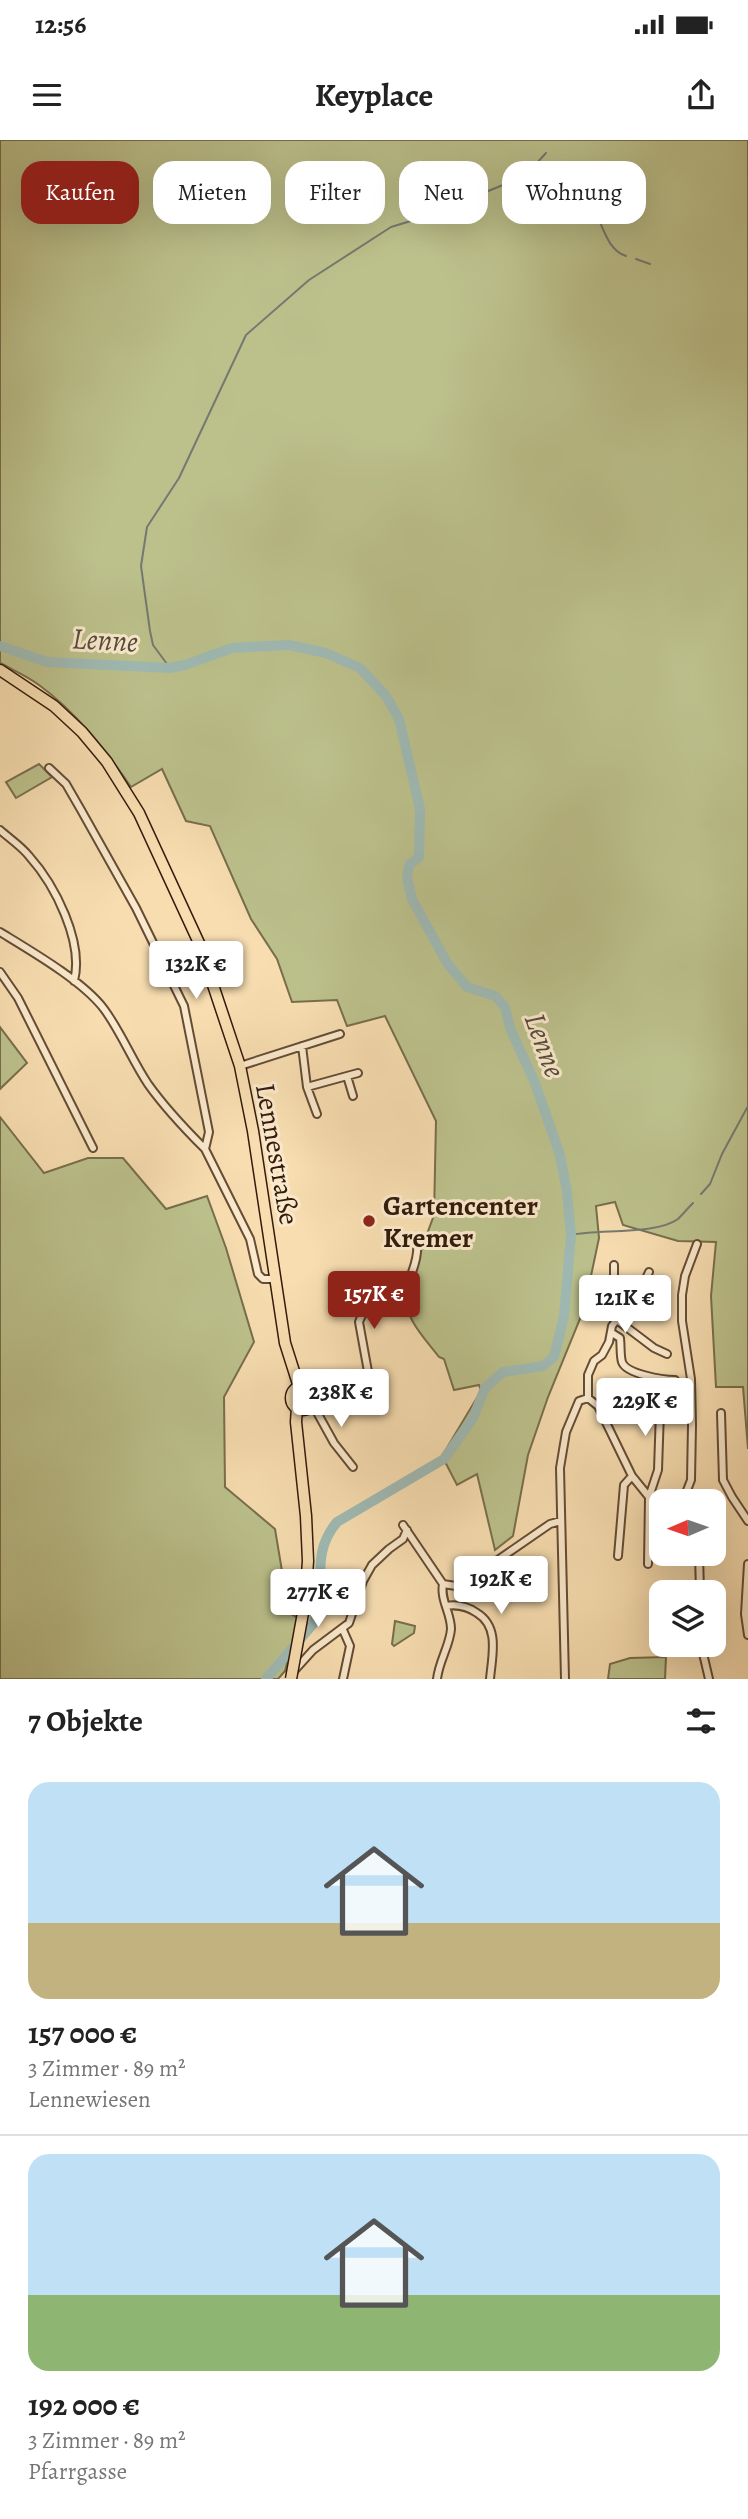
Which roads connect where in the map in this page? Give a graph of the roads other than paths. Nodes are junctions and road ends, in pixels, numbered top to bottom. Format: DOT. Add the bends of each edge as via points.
graph roads {
  1 [pos="0,670"];
  2 [pos="49,768"];
  3 [pos="0,830"];
  4 [pos="0,932"];
  5 [pos="0,972"];
  6 [pos="74,981"];
  7 [pos="340,1034"];
  8 [pos="302,1046"];
  9 [pos="240,1066"];
  10 [pos="358,1073"];
  11 [pos="347,1076"];
  12 [pos="307,1087"];
  13 [pos="353,1096"];
  14 [pos="317,1114"];
  15 [pos="93,1148"];
  16 [pos="205,1149"];
  17 [pos="417,1241"];
  18 [pos="697,1244"];
  19 [pos="614,1265"];
  20 [pos="649,1272"];
  21 [pos="276,1279"];
  22 [pos="617,1320"];
  23 [pos="612,1333"];
  24 [pos="667,1354"];
  25 [pos="369,1377"];
  26 [pos="675,1380"];
  27 [pos="661,1381"];
  28 [pos="299,1387"];
  29 [pos="314,1393"];
  30 [pos="588,1398"];
  31 [pos="373,1401"];
  32 [pos="313,1405"];
  33 [pos="297,1408"];
  34 [pos="720,1413"];
  35 [pos="353,1467"];
  36 [pos="632,1476"];
  37 [pos="652,1489"];
  38 [pos="687,1489"];
  39 [pos="649,1497"];
  40 [pos="561,1521"];
  41 [pos="748,1521"];
  42 [pos="618,1556"];
  43 [pos="648,1564"];
  44 [pos="748,1564"];
  45 [pos="443,1584"];
  46 [pos="446,1606"];
  47 [pos="342,1630"];
  48 [pos="748,1635"];
  49 [pos="703,1657"];
  50 [pos="289,1679"];
  51 [pos="343,1679"];
  52 [pos="437,1679"];
  53 [pos="489,1679"];
  54 [pos="565,1679"];
  55 [pos="709,1679"];
  1 -- 9 [label="main road, Lennestraße" via="66,716 116,774 199,943"];
  2 -- 16 [label="street" via="71,791 184,1006 209,1132"];
  3 -- 6 [label="street" via="35,863 63,911 73,933"];
  4 -- 6 [label="street"];
  5 -- 15 [label="street" via="18,998"];
  6 -- 16 [label="street" via="104,1010 167,1110"];
  7 -- 8 [label="street"];
  8 -- 9 [label="street"];
  8 -- 12 [label="street"];
  9 -- 21 [label="main road, Lennestraße"];
  10 -- 11 [label="street"];
  11 -- 12 [label="street"];
  11 -- 13 [label="street"];
  12 -- 14 [label="street"];
  16 -- 21 [label="street" via="250,1239 258,1274"];
  17 -- 25 [label="street" via="417,1256 401,1292 376,1302 360,1317"];
  18 -- 38 [label="street" via="682,1295 691,1379"];
  19 -- 22 [label="street"];
  20 -- 22 [label="street"];
  21 -- 28 [label="main road, Lennestraße" via="285,1343"];
  22 -- 23 [label="street"];
  22 -- 24 [label="street"];
  23 -- 27 [label="street" via="620,1338 627,1368"];
  23 -- 30 [label="street" via="588,1375"];
  25 -- 29 [label="street"];
  25 -- 31 [label="street"];
  26 -- 27 [label="street"];
  27 -- 37 [label="street" via="658,1470"];
  28 -- 29 [label="main road"];
  28 -- 33 [label="main road" via="292,1396"];
  29 -- 32 [label="main road"];
  30 -- 36 [label="street" via="598,1406"];
  30 -- 40 [label="street" via="576,1405 566,1432"];
  32 -- 33 [label="main road"];
  32 -- 35 [label="street"];
  33 -- 50 [label="main road, bridge" via="307,1539 305,1601"];
  34 -- 41 [label="street" via="723,1480"];
  36 -- 39 [label="street"];
  36 -- 42 [label="street" via="624,1485"];
  39 -- 43 [label="street"];
  40 -- 45 [label="street" via="463,1584"];
  40 -- 54 [label="street"];
  44 -- 48 [label="street"];
  45 -- 46 [label="street"];
  45 -- 47 [label="street" via="405,1527 404,1539 372,1565 353,1616"];
  46 -- 52 [label="street" via="451,1629"];
  46 -- 53 [label="street" via="462,1605 489,1623 493,1640"];
  47 -- 50 [label="street" via="313,1650"];
  47 -- 51 [label="street" via="350,1646"];
  49 -- 55 [label="street"];
}
